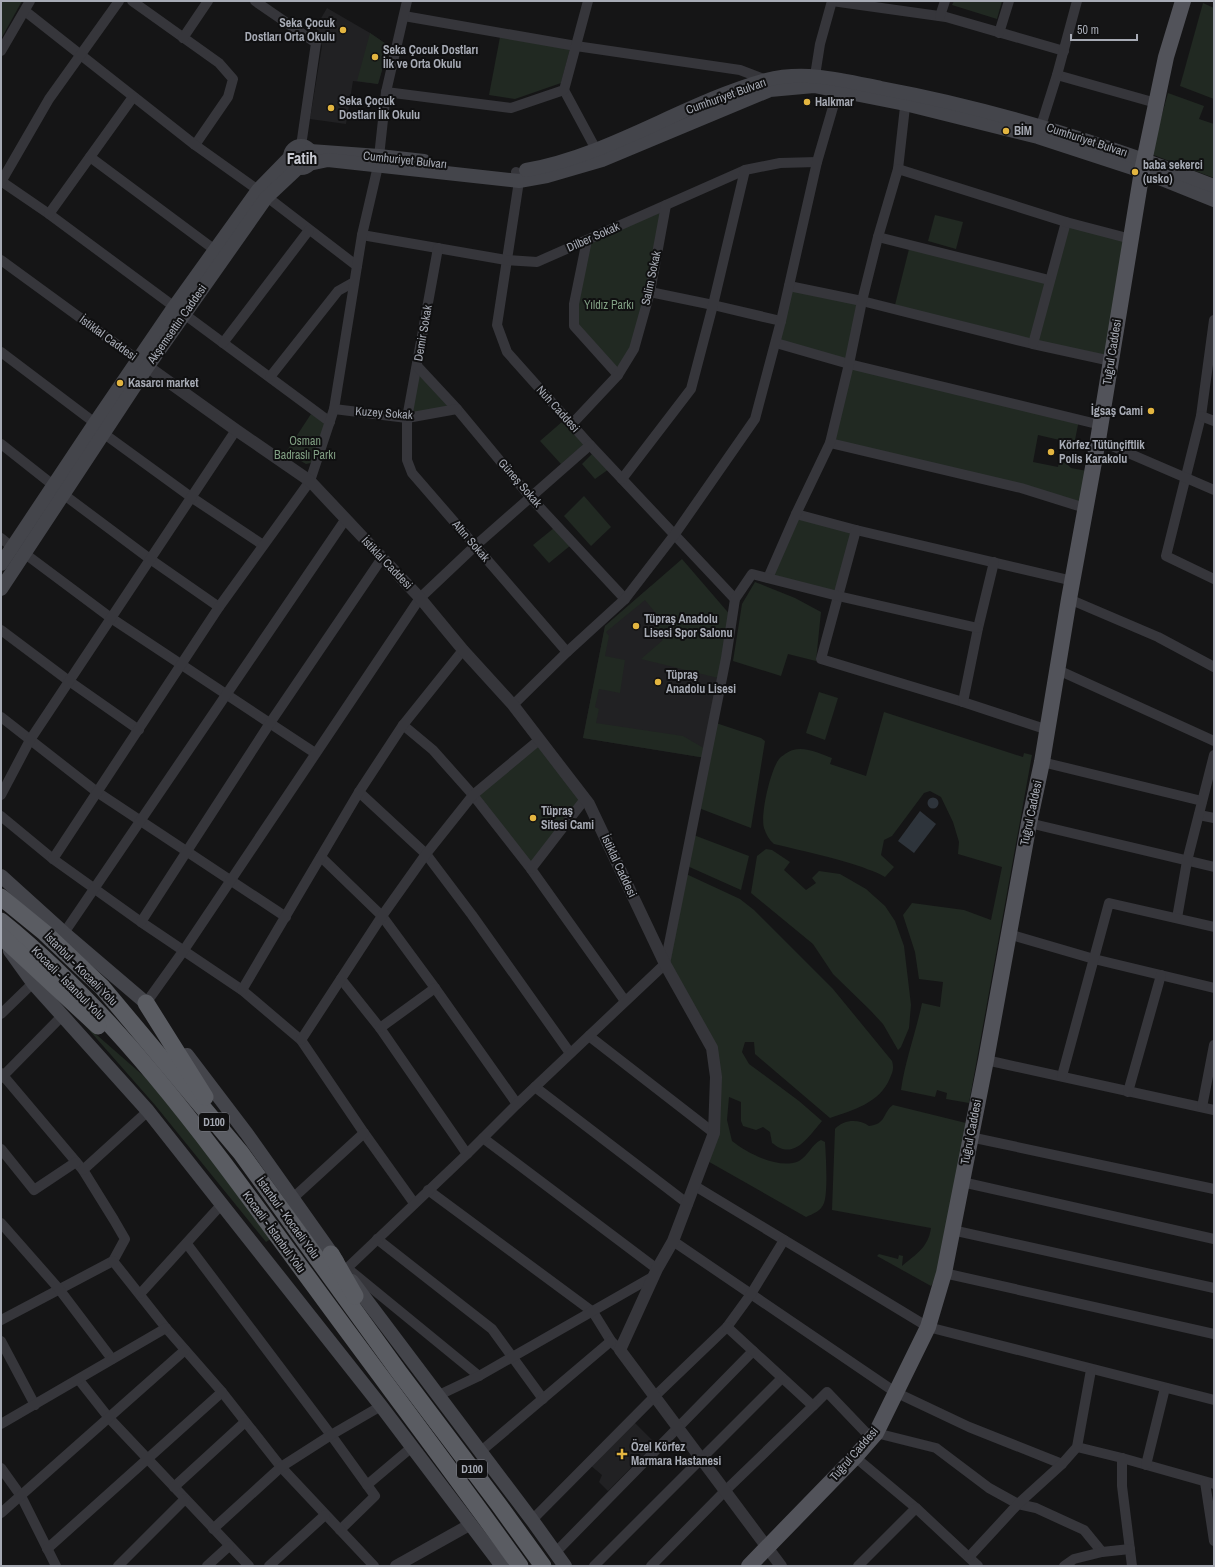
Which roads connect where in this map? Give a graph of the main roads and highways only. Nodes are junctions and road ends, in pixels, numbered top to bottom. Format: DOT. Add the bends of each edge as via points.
graph roads {
  1 [pos="1183,1"];
  2 [pos="814,81"];
  3 [pos="906,98"];
  4 [pos="302,157"];
  5 [pos="1143,165"];
  6 [pos="1214,186"];
  7 [pos="262,194"];
  8 [pos="1214,200"];
  9 [pos="179,310"];
  10 [pos="18,550"];
  11 [pos="1,564"];
  12 [pos="1,589"];
  13 [pos="1,876"];
  14 [pos="1,897"];
  15 [pos="1,921"];
  16 [pos="1,937"];
  17 [pos="146,1003"];
  18 [pos="164,1087"];
  19 [pos="241,1153"];
  20 [pos="331,1254"];
  21 [pos="399,1372"];
  22 [pos="502,1566"];
  23 [pos="520,1566"];
  24 [pos="543,1566"];
  25 [pos="565,1566"];
  26 [pos="748,1566"];
  1 -- 5 [label="main road, Tuğrul Caddesi" via="1166,57"];
  2 -- 3 [label="main road, Cumhuriyet Bulvarı"];
  2 -- 3 [label="main road, Cumhuriyet Bulvarı" via="838,90"];
  2 -- 4 [label="main road, Cumhuriyet Bulvarı" via="768,85 704,102 599,155 540,168 518,176 379,161"];
  3 -- 5 [label="main road, Cumhuriyet Bulvarı" via="1040,132"];
  4 -- 7 [label="main road, Akşemsettin Caddesi"];
  5 -- 6 [label="main road"];
  5 -- 8 [label="main road"];
  5 -- 26 [label="main road, Tuğrul Caddesi" via="1048,730 944,1272 928,1327 873,1436"];
  7 -- 9 [label="main road, Akşemsettin Caddesi"];
  7 -- 9 [label="main road, Akşemsettin Caddesi" via="215,250"];
  9 -- 10 [label="main road, Akşemsettin Caddesi"];
  10 -- 11 [label="main road, Akşemsettin Caddesi"];
  10 -- 12 [label="main road, Akşemsettin Caddesi"];
  13 -- 17 [label="main road"];
  14 -- 19 [label="highway, İstanbul - Kocaeli Yolu / D100" via="46,933 102,988"];
  15 -- 18 [label="highway, Kocaeli - İstanbul Yolu / D100" via="33,947 89,1001"];
  16 -- 18 [label="highway"];
  16 -- 22 [label="main road" via="33,983 148,1111 381,1406"];
  17 -- 19 [label="highway"];
  17 -- 20 [label="main road" via="247,1134"];
  18 -- 23 [label="highway, Kocaeli - İstanbul Yolu / D100" via="231,1172"];
  19 -- 21 [label="highway, İstanbul - Kocaeli Yolu / D100"];
  20 -- 21 [label="highway"];
  20 -- 25 [label="main road" via="346,1269 437,1396"];
  21 -- 24 [label="highway, İstanbul - Kocaeli Yolu / D100"];
}
